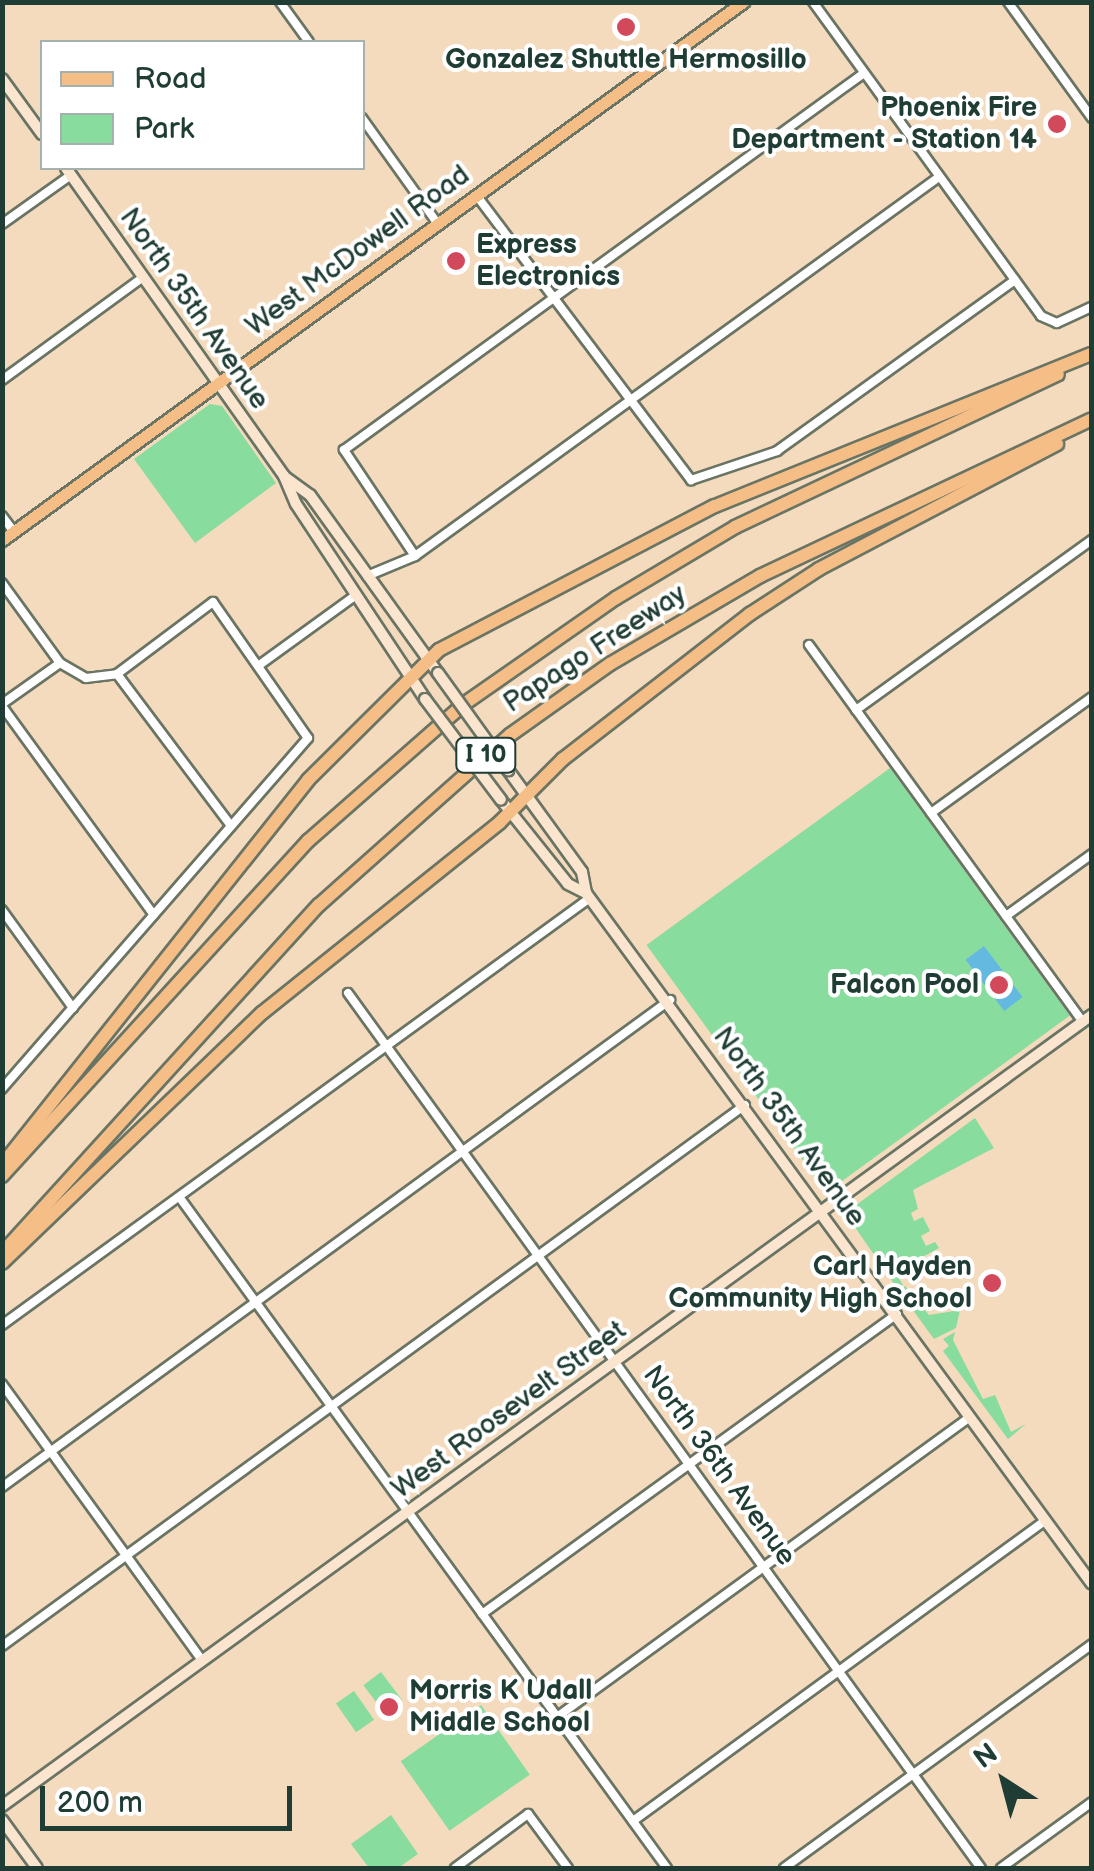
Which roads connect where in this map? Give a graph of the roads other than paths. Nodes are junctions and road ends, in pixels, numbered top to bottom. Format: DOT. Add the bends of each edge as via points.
graph roads {
  1 [pos="280,2"];
  2 [pos="743,2"];
  3 [pos="813,2"];
  4 [pos="1008,2"];
  5 [pos="308,40"];
  6 [pos="864,73"];
  7 [pos="2,79"];
  8 [pos="1092,118"];
  9 [pos="365,122"];
  10 [pos="40,131"];
  11 [pos="69,171"];
  12 [pos="939,177"];
  13 [pos="477,196"];
  14 [pos="2,224"];
  15 [pos="438,224"];
  16 [pos="144,276"];
  17 [pos="1014,280"];
  18 [pos="552,298"];
  19 [pos="1092,306"];
  20 [pos="1092,356"];
  21 [pos="2,380"];
  22 [pos="219,383"];
  23 [pos="628,401"];
  24 [pos="1092,421"];
  25 [pos="284,476"];
  26 [pos="2,516"];
  27 [pos="14,532"];
  28 [pos="2,540"];
  29 [pos="1092,540"];
  30 [pos="415,556"];
  31 [pos="367,576"];
  32 [pos="2,583"];
  33 [pos="356,595"];
  34 [pos="808,645"];
  35 [pos="428,660"];
  36 [pos="60,664"];
  37 [pos="258,666"];
  38 [pos="117,674"];
  39 [pos="413,682"];
  40 [pos="1092,696"];
  41 [pos="2,705"];
  42 [pos="856,710"];
  43 [pos="522,790"];
  44 [pos="510,812"];
  45 [pos="931,813"];
  46 [pos="231,826"];
  47 [pos="1092,854"];
  48 [pos="588,895"];
  49 [pos="2,910"];
  50 [pos="154,914"];
  51 [pos="1006,916"];
  52 [pos="348,994"];
  53 [pos="670,1000"];
  54 [pos="73,1008"];
  55 [pos="1087,1018"];
  56 [pos="388,1046"];
  57 [pos="2,1089"];
  58 [pos="745,1105"];
  59 [pos="463,1151"];
  60 [pos="2,1164"];
  61 [pos="2,1176"];
  62 [pos="180,1198"];
  63 [pos="821,1210"];
  64 [pos="2,1253"];
  65 [pos="539,1256"];
  66 [pos="2,1263"];
  67 [pos="256,1302"];
  68 [pos="896,1314"];
  69 [pos="2,1326"];
  70 [pos="615,1360"];
  71 [pos="2,1384"];
  72 [pos="332,1406"];
  73 [pos="970,1417"];
  74 [pos="52,1452"];
  75 [pos="689,1464"];
  76 [pos="2,1487"];
  77 [pos="408,1512"];
  78 [pos="1046,1520"];
  79 [pos="127,1556"];
  80 [pos="764,1568"];
  81 [pos="1092,1584"];
  82 [pos="482,1614"];
  83 [pos="1092,1644"];
  84 [pos="2,1646"];
  85 [pos="202,1660"];
  86 [pos="839,1671"];
  87 [pos="557,1717"];
  88 [pos="914,1774"];
  89 [pos="1092,1802"];
  90 [pos="2,1806"];
  91 [pos="2,1820"];
  92 [pos="633,1821"];
  93 [pos="37,1868"];
  94 [pos="455,1868"];
  95 [pos="568,1868"];
  96 [pos="667,1868"];
  97 [pos="784,1868"];
  98 [pos="981,1868"];
  99 [pos="1001,1868"];
  1 -- 5 [label="street"];
  2 -- 13 [label="main road, West McDowell Road"];
  3 -- 6 [label="street"];
  4 -- 8 [label="street"];
  6 -- 12 [label="street"];
  6 -- 18 [label="street"];
  7 -- 10 [label="main road"];
  9 -- 15 [label="street"];
  11 -- 14 [label="street"];
  11 -- 16 [label="main road, North 35th Avenue"];
  12 -- 17 [label="street"];
  12 -- 23 [label="street"];
  13 -- 15 [label="main road, West McDowell Road"];
  13 -- 18 [label="street"];
  15 -- 22 [label="main road, West McDowell Road"];
  16 -- 21 [label="street"];
  16 -- 22 [label="main road, North 35th Avenue"];
  17 -- 19 [label="street" via="1046,321 1057,323"];
  17 -- 23 [label="street" via="777,451 691,480"];
  18 -- 23 [label="street"];
  18 -- 30 [label="street" via="342,454"];
  20 -- 35 [label="highway" via="715,506 582,571"];
  20 -- 61 [label="highway, Papago Freeway / I 10" via="735,527 616,598 464,704 295,854"];
  22 -- 25 [label="main road, North 35th Avenue"];
  22 -- 27 [label="main road, West McDowell Road"];
  23 -- 30 [label="street"];
  24 -- 43 [label="highway" via="777,595"];
  24 -- 64 [label="highway, Papago Freeway / I 10" via="760,576 610,664 510,735 330,895"];
  25 -- 31 [label="main road, North 35th Avenue" via="310,495"];
  25 -- 33 [label="main road, North 35th Avenue"];
  26 -- 27 [label="street"];
  27 -- 28 [label="main road, West McDowell Road"];
  29 -- 42 [label="street"];
  30 -- 31 [label="street"];
  31 -- 35 [label="main road, North 35th Avenue"];
  32 -- 36 [label="street"];
  33 -- 37 [label="street"];
  33 -- 39 [label="main road, North 35th Avenue"];
  34 -- 42 [label="street"];
  35 -- 39 [label="highway"];
  35 -- 43 [label="main road, North 35th Avenue, bridge"];
  36 -- 38 [label="street" via="86,678"];
  36 -- 41 [label="street"];
  37 -- 38 [label="street" via="212,602"];
  37 -- 46 [label="street" via="308,738"];
  38 -- 46 [label="street"];
  39 -- 44 [label="main road, North 35th Avenue, bridge"];
  39 -- 60 [label="highway" via="308,780"];
  40 -- 45 [label="street"];
  41 -- 50 [label="street"];
  42 -- 45 [label="street"];
  43 -- 44 [label="highway"];
  43 -- 48 [label="main road, North 35th Avenue" via="582,872"];
  44 -- 48 [label="main road, North 35th Avenue" via="568,884"];
  44 -- 66 [label="highway" via="262,1013"];
  45 -- 51 [label="street"];
  46 -- 50 [label="street"];
  47 -- 51 [label="street"];
  48 -- 53 [label="main road, North 35th Avenue"];
  48 -- 56 [label="street"];
  49 -- 54 [label="street"];
  50 -- 54 [label="street"];
  51 -- 55 [label="street"];
  52 -- 56 [label="street, North 36th Avenue"];
  53 -- 58 [label="main road, North 35th Avenue"];
  53 -- 59 [label="street"];
  54 -- 57 [label="street"];
  55 -- 63 [label="main road, West Roosevelt Street"];
  56 -- 59 [label="street, North 36th Avenue"];
  56 -- 62 [label="street"];
  58 -- 63 [label="main road, North 35th Avenue"];
  58 -- 65 [label="street"];
  59 -- 65 [label="street, North 36th Avenue"];
  59 -- 67 [label="street"];
  62 -- 67 [label="street"];
  62 -- 69 [label="street"];
  63 -- 68 [label="main road, North 35th Avenue"];
  63 -- 70 [label="main road, West Roosevelt Street"];
  65 -- 70 [label="street, North 36th Avenue"];
  65 -- 72 [label="street"];
  67 -- 72 [label="street"];
  67 -- 74 [label="street"];
  68 -- 73 [label="main road, North 35th Avenue"];
  68 -- 75 [label="street"];
  70 -- 75 [label="street, North 36th Avenue"];
  70 -- 77 [label="main road, West Roosevelt Street"];
  71 -- 74 [label="street"];
  72 -- 77 [label="street"];
  72 -- 79 [label="street"];
  73 -- 78 [label="main road, North 35th Avenue"];
  73 -- 80 [label="street"];
  74 -- 76 [label="street"];
  74 -- 79 [label="street"];
  75 -- 80 [label="street, North 36th Avenue"];
  75 -- 82 [label="street"];
  77 -- 82 [label="street"];
  77 -- 85 [label="main road, West Roosevelt Street"];
  78 -- 81 [label="main road, North 35th Avenue"];
  78 -- 86 [label="street"];
  79 -- 84 [label="street"];
  79 -- 85 [label="street"];
  80 -- 86 [label="street, North 36th Avenue"];
  80 -- 87 [label="street"];
  82 -- 87 [label="street"];
  83 -- 88 [label="street"];
  85 -- 90 [label="main road, West Roosevelt Street"];
  86 -- 88 [label="street, North 36th Avenue"];
  86 -- 92 [label="street"];
  87 -- 92 [label="street"];
  88 -- 97 [label="street"];
  88 -- 98 [label="street, North 36th Avenue"];
  89 -- 99 [label="street"];
  91 -- 93 [label="main road"];
  92 -- 96 [label="street"];
  94 -- 95 [label="street" via="528,1814"];
}
